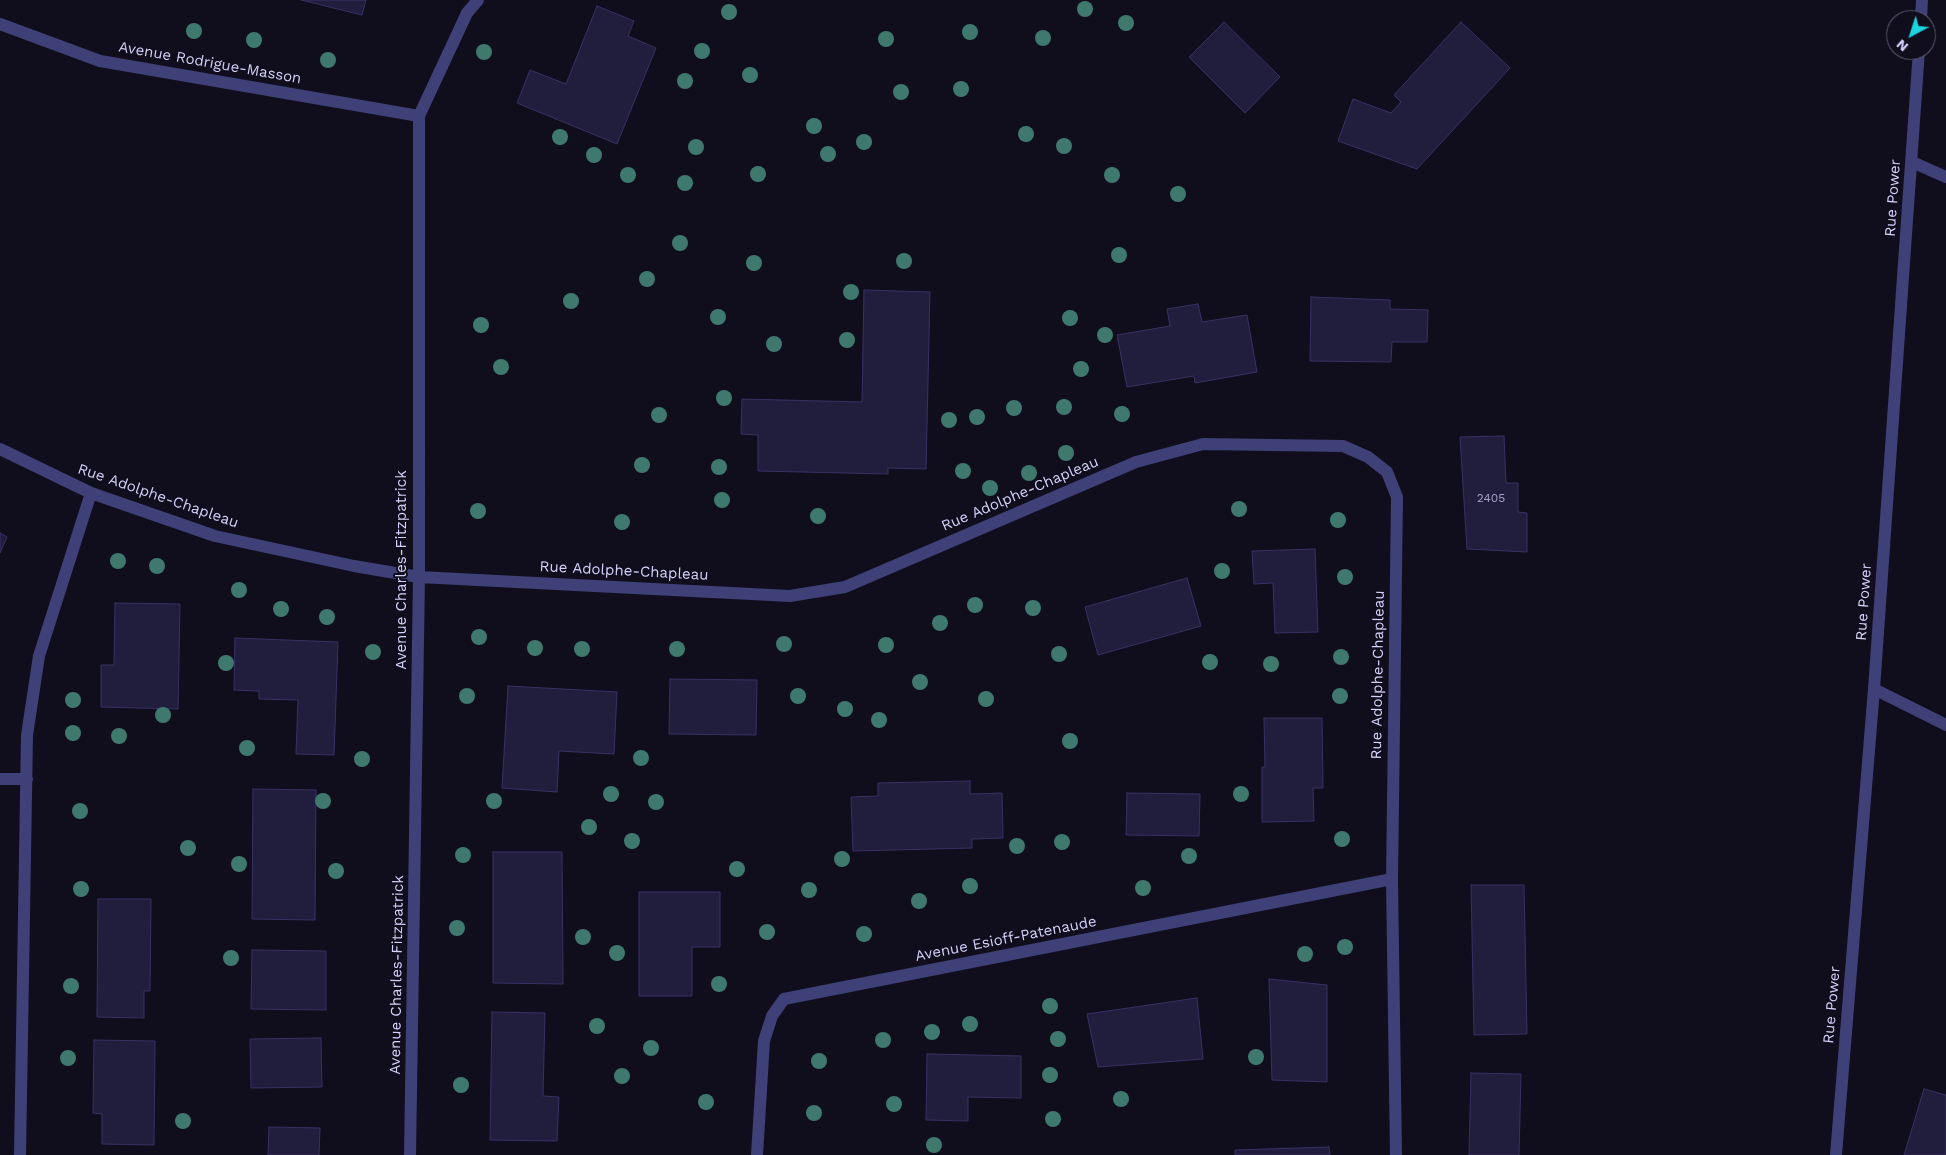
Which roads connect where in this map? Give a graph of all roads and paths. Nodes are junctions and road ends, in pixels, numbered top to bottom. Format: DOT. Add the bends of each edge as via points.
graph roads {
  1 [pos="478,0"];
  2 [pos="0,24"];
  3 [pos="1918,60"];
  4 [pos="419,116"];
  5 [pos="1912,162"];
  6 [pos="1946,177"];
  7 [pos="0,449"];
  8 [pos="91,493"];
  9 [pos="420,577"];
  10 [pos="1874,689"];
  11 [pos="1946,725"];
  12 [pos="0,779"];
  13 [pos="27,779"];
  14 [pos="1392,879"];
  15 [pos="20,1155"];
  16 [pos="410,1155"];
  17 [pos="757,1155"];
  18 [pos="1396,1155"];
  19 [pos="1836,1155"];
  1 -- 4 [label="street, Avenue Charles-Fitzpatrick" via="467,13"];
  2 -- 4 [label="street, Avenue Rodrigue-Masson" via="100,61"];
  3 -- 5 [label="street, Rue Power"];
  4 -- 9 [label="street, Avenue Charles-Fitzpatrick"];
  5 -- 6 [label="street"];
  5 -- 10 [label="street, Rue Power"];
  7 -- 8 [label="street, Rue Adolphe-Chapleau"];
  8 -- 9 [label="street, Rue Adolphe-Chapleau" via="215,536"];
  8 -- 13 [label="street" via="39,656 27,735"];
  9 -- 14 [label="street, Rue Adolphe-Chapleau" via="790,596 845,587 1146,459 1203,444 1343,446 1368,457 1387,472 1397,497"];
  9 -- 16 [label="street, Avenue Charles-Fitzpatrick"];
  10 -- 11 [label="street"];
  10 -- 19 [label="street, Rue Power"];
  12 -- 13 [label="street"];
  13 -- 15 [label="street"];
  14 -- 17 [label="street, Avenue Esioff-Patenaude" via="784,999 772,1016 764,1040"];
  14 -- 18 [label="street, Rue Adolphe-Chapleau"];
}
